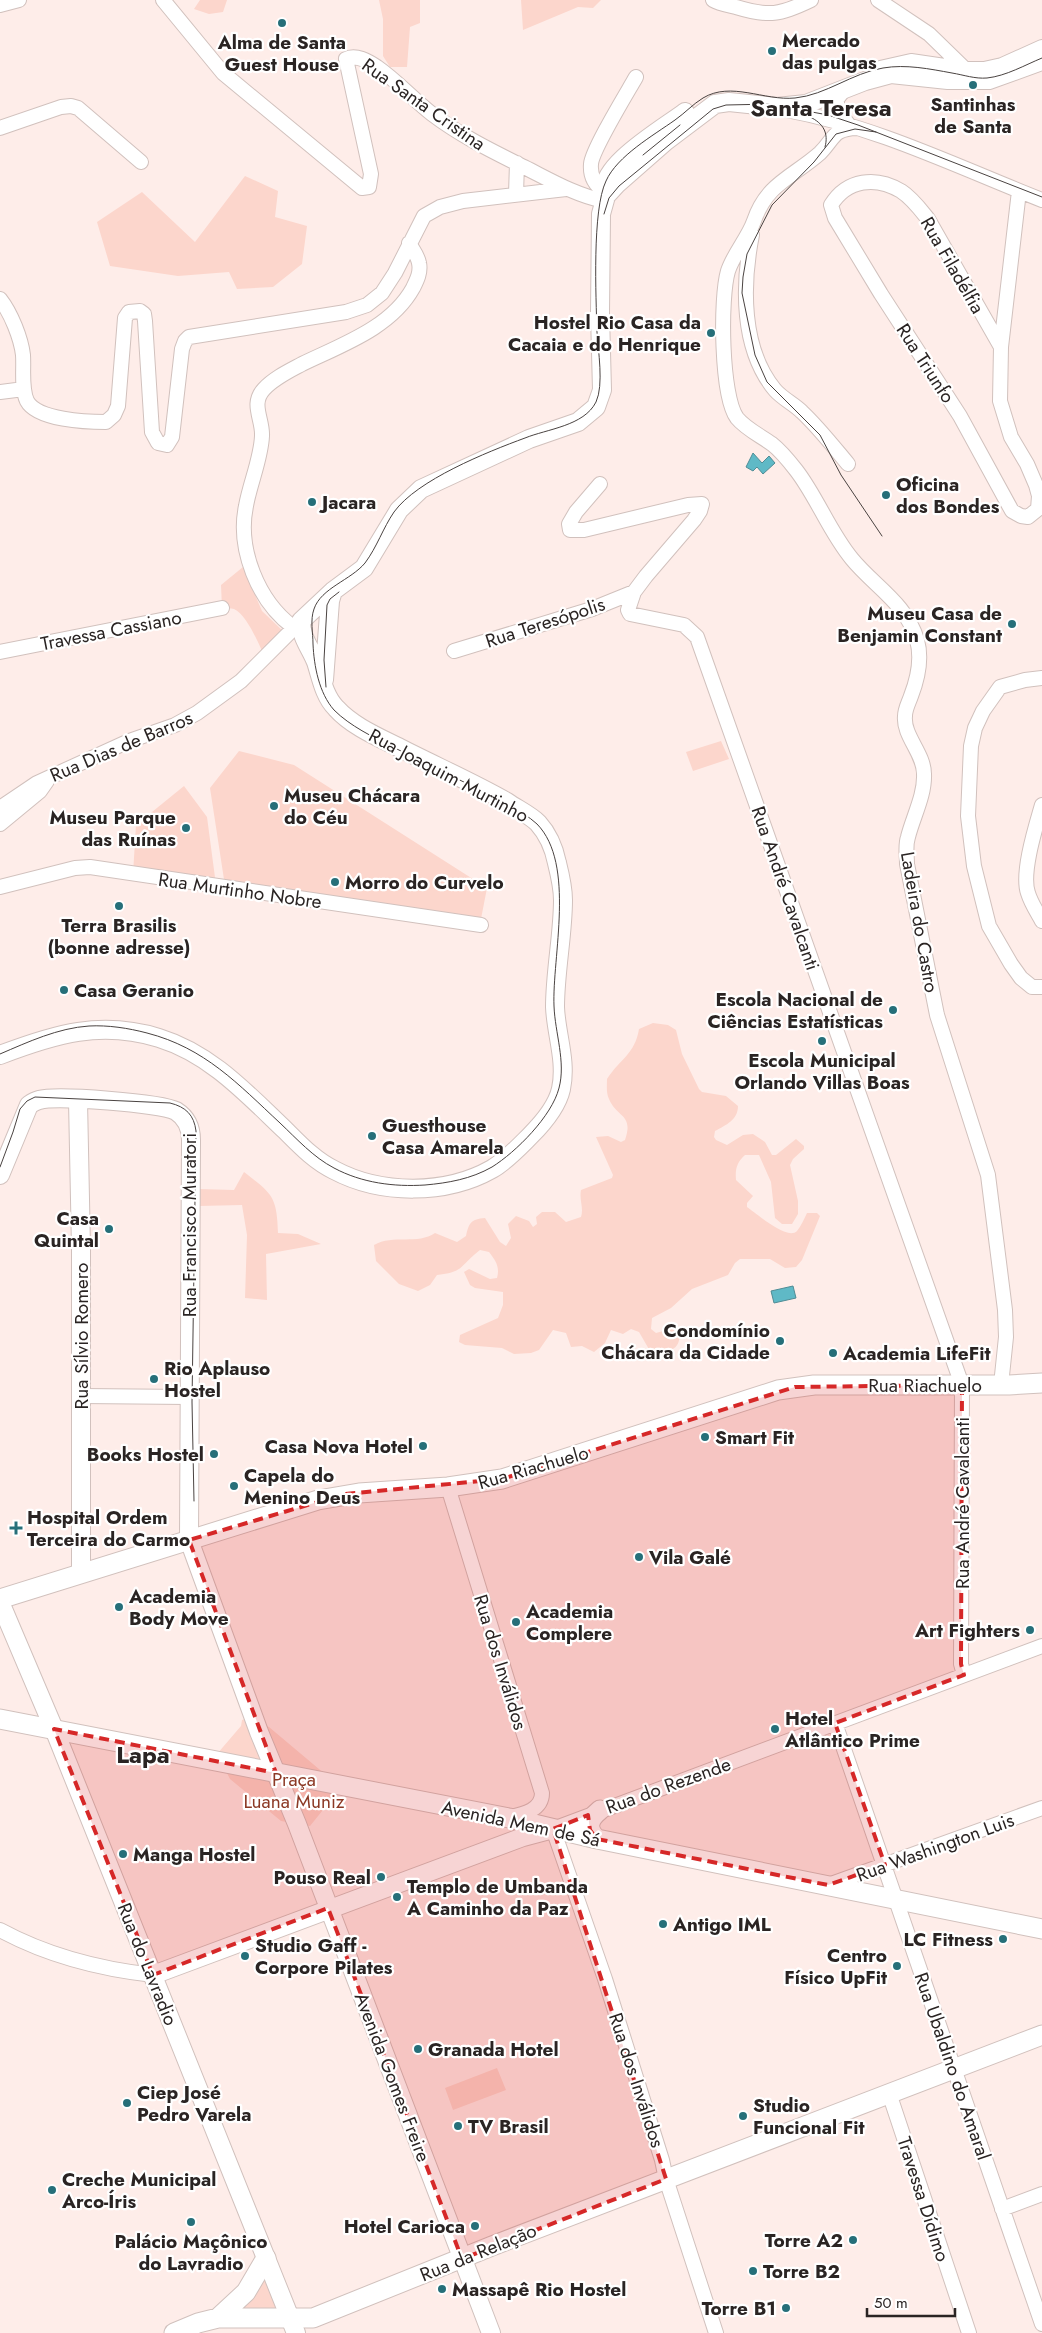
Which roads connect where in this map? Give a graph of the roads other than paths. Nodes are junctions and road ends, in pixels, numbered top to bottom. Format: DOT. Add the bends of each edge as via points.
graph roads {
  1 [pos="19,0"];
  2 [pos="163,0"];
  3 [pos="713,0"];
  4 [pos="811,0"];
  5 [pos="878,0"];
  6 [pos="0,6"];
  7 [pos="1042,47"];
  8 [pos="1042,61"];
  9 [pos="968,75"];
  10 [pos="636,77"];
  11 [pos="844,90"];
  12 [pos="769,107"];
  13 [pos="803,113"];
  14 [pos="853,126"];
  15 [pos="0,128"];
  16 [pos="826,146"];
  17 [pos="142,162"];
  18 [pos="517,163"];
  19 [pos="566,189"];
  20 [pos="1018,191"];
  21 [pos="516,194"];
  22 [pos="605,196"];
  23 [pos="1042,200"];
  24 [pos="835,218"];
  25 [pos="754,222"];
  26 [pos="409,243"];
  27 [pos="0,299"];
  28 [pos="1001,347"];
  29 [pos="24,389"];
  30 [pos="0,392"];
  31 [pos="848,464"];
  32 [pos="600,484"];
  33 [pos="333,591"];
  34 [pos="634,592"];
  35 [pos="222,608"];
  36 [pos="297,624"];
  37 [pos="454,651"];
  38 [pos="0,652"];
  39 [pos="1042,678"];
  40 [pos="323,683"];
  41 [pos="49,777"];
  42 [pos="1042,805"];
  43 [pos="0,808"];
  44 [pos="0,824"];
  45 [pos="0,887"];
  46 [pos="1042,921"];
  47 [pos="481,926"];
  48 [pos="1042,987"];
  49 [pos="0,1056"];
  50 [pos="78,1100"];
  51 [pos="0,1175"];
  52 [pos="1042,1383"];
  53 [pos="962,1385"];
  54 [pos="1001,1385"];
  55 [pos="81,1396"];
  56 [pos="189,1397"];
  57 [pos="448,1487"];
  58 [pos="189,1540"];
  59 [pos="81,1572"];
  60 [pos="0,1601"];
  61 [pos="1042,1646"];
  62 [pos="964,1675"];
  63 [pos="0,1719"];
  64 [pos="835,1723"];
  65 [pos="54,1729"];
  66 [pos="276,1773"];
  67 [pos="1042,1808"];
  68 [pos="600,1810"];
  69 [pos="509,1818"];
  70 [pos="553,1829"];
  71 [pos="597,1839"];
  72 [pos="885,1866"];
  73 [pos="828,1885"];
  74 [pos="897,1900"];
  75 [pos="328,1908"];
  76 [pos="1042,1928"];
  77 [pos="0,1930"];
  78 [pos="153,1975"];
  79 [pos="1042,2035"];
  80 [pos="954,2068"];
  81 [pos="889,2093"];
  82 [pos="666,2179"];
  83 [pos="1042,2194"];
  84 [pos="1002,2209"];
  85 [pos="266,2258"];
  86 [pos="462,2259"];
  87 [pos="218,2318"];
  88 [pos="1042,2324"];
  89 [pos="293,2328"];
  90 [pos="187,2331"];
  91 [pos="271,2333"];
  92 [pos="491,2333"];
  93 [pos="716,2333"];
  94 [pos="969,2333"];
  1 -- 6 [label="street"];
  2 -- 18 [label="street, Rua Santa Cristina" via="223,73 362,188 369,187 372,174 346,59 350,57 377,67 432,114 469,139"];
  3 -- 4 [label="street" via="751,12 771,14 785,12"];
  5 -- 9 [label="street" via="929,34"];
  7 -- 9 [label="street"];
  8 -- 9 [label="street" via="994,79"];
  9 -- 11 [label="street" via="948,80 891,74"];
  9 -- 22 [label="street" via="916,67 880,68 805,96 780,98 729,90 708,94 615,166 606,178"];
  10 -- 22 [label="street" via="592,161 593,178"];
  11 -- 12 [label="street" via="806,104"];
  11 -- 14 [label="street" via="839,96 837,110 843,120"];
  12 -- 13 [label="street"];
  12 -- 22 [label="street" via="729,102 712,106 666,141"];
  13 -- 14 [label="street"];
  13 -- 16 [label="street" via="823,126 827,134"];
  14 -- 16 [label="street, Ladeira do Castro" via="835,133"];
  14 -- 20 [label="street"];
  15 -- 17 [label="street" via="71,106 78,108"];
  16 -- 25 [label="street, Ladeira do Castro" via="773,189 759,206"];
  18 -- 19 [label="street, Rua Santa Cristina"];
  18 -- 21 [label="street"];
  19 -- 21 [label="street"];
  19 -- 22 [label="street, Rua Santa Cristina" via="586,197"];
  20 -- 23 [label="street"];
  20 -- 28 [label="street"];
  21 -- 26 [label="street" via="440,207 424,216"];
  22 -- 33 [label="street" via="601,214 602,390 596,408 578,422 528,439 421,489 399,510 364,568"];
  24 -- 28 [label="street, Rua Filadélfia" via="831,205 850,185 872,182 901,191 928,219"];
  24 -- 28 [label="street, Rua Triunfo" via="960,416 1012,511 1020,516 1031,515 1038,509 1039,496 1004,419 1000,401"];
  25 -- 31 [label="street" via="744,290 751,334 761,367 777,392 801,410"];
  25 -- 54 [label="street, Ladeira do Castro" via="729,270 723,293 723,332 731,408 739,420 774,446 797,471 850,557 903,611 914,631 919,650 916,681 904,717 924,774 907,840 907,864 937,1015 988,1175 1005,1310"];
  26 -- 29 [label="street" via="382,293 367,305 346,312 189,337 182,349 172,437 167,445 158,443 152,432 145,321 144,314 137,309 125,318 118,406 106,422 78,421 46,414 33,408"];
  26 -- 36 [label="street" via="419,262 419,271 405,302 366,333 285,372 259,397 257,414 262,434 246,505 243,535 260,589 272,609"];
  27 -- 29 [label="street" via="23,353"];
  29 -- 30 [label="street"];
  32 -- 34 [label="street" via="576,512 569,524 570,530 584,530 702,504 694,520"];
  33 -- 36 [label="street"];
  33 -- 40 [label="street, Rua Joaquim Murtinho"];
  34 -- 37 [label="street, Rua Teresópolis" via="592,609"];
  34 -- 53 [label="street, Rua André Cavalcanti" via="628,607 630,614 684,625 697,637"];
  35 -- 38 [label="street, Travessa Cassiano"];
  36 -- 40 [label="street, Rua Joaquim Murtinho"];
  36 -- 41 [label="street, Rua Dias de Barros" via="241,681 198,714"];
  39 -- 48 [label="street" via="1000,687 984,711 975,728 971,746 968,816 974,866 989,926 1021,978 1032,987"];
  40 -- 49 [label="street, Rua Joaquim Murtinho" via="334,707 350,720 493,794 538,822 550,840 563,900 555,1011 562,1070 554,1105 538,1127 494,1167 454,1184 410,1188 376,1185 346,1176 313,1157 209,1061 161,1039 128,1031 92,1029 70,1032"];
  41 -- 43 [label="street, Rua Dias de Barros"];
  41 -- 44 [label="street" via="40,791"];
  42 -- 46 [label="street" via="1027,868 1027,892"];
  45 -- 47 [label="street, Rua Murtinho Nobre" via="90,867"];
  50 -- 51 [label="street, Rua Francisco Muratori" via="42,1099 29,1105"];
  50 -- 55 [label="street, Rua Sílvio Romero"];
  50 -- 56 [label="street, Rua Francisco Muratori" via="161,1106 180,1114 189,1126"];
  52 -- 54 [label="main road, Rua Riachuelo"];
  53 -- 54 [label="main road, Rua Riachuelo"];
  53 -- 57 [label="main road, Rua Riachuelo" via="795,1386 529,1472"];
  53 -- 62 [label="street, Rua André Cavalcanti" via="961,1664"];
  55 -- 56 [label="street"];
  55 -- 59 [label="street, Rua Sílvio Romero"];
  56 -- 58 [label="street, Rua Francisco Muratori"];
  57 -- 58 [label="main road, Rua Riachuelo" via="345,1494"];
  57 -- 69 [label="street, Rua dos Inválidos" via="542,1792 535,1808"];
  58 -- 59 [label="main road, Rua Riachuelo"];
  58 -- 66 [label="street, Avenida Gomes Freire"];
  59 -- 60 [label="main road, Rua Riachuelo"];
  60 -- 65 [label="street, Rua do Lavradio"];
  61 -- 62 [label="street, Rua do Rezende"];
  62 -- 64 [label="street, Rua do Rezende"];
  63 -- 65 [label="main road, Avenida Mem de Sá"];
  64 -- 68 [label="street, Rua do Rezende"];
  64 -- 72 [label="street, Rua Ubaldino do Amaral"];
  65 -- 66 [label="main road, Avenida Mem de Sá"];
  65 -- 78 [label="street, Rua do Lavradio"];
  66 -- 69 [label="main road, Avenida Mem de Sá"];
  66 -- 75 [label="street, Avenida Gomes Freire"];
  67 -- 72 [label="street, Rua Washington Luis"];
  68 -- 70 [label="street, Rua do Rezende"];
  68 -- 71 [label="main road" via="590,1817 589,1822 590,1830"];
  69 -- 70 [label="main road, Avenida Mem de Sá"];
  70 -- 71 [label="main road, Avenida Mem de Sá"];
  70 -- 75 [label="street, Rua do Rezende"];
  70 -- 82 [label="street, Rua dos Inválidos"];
  71 -- 73 [label="main road, Avenida Mem de Sá"];
  72 -- 73 [label="street, Rua Washington Luis"];
  72 -- 74 [label="street, Rua Ubaldino do Amaral"];
  73 -- 74 [label="main road, Avenida Mem de Sá"];
  74 -- 76 [label="main road, Avenida Mem de Sá"];
  74 -- 80 [label="street, Rua Ubaldino do Amaral"];
  75 -- 78 [label="street, Rua do Rezende"];
  75 -- 86 [label="street, Avenida Gomes Freire"];
  77 -- 78 [label="street" via="21,1942 82,1962"];
  78 -- 85 [label="street, Rua do Lavradio"];
  79 -- 80 [label="main road, Rua da Relação"];
  80 -- 81 [label="main road, Rua da Relação"];
  80 -- 84 [label="street, Rua Ubaldino do Amaral"];
  81 -- 82 [label="main road, Rua da Relação"];
  81 -- 94 [label="street, Travessa Dídimo"];
  82 -- 86 [label="main road, Rua da Relação"];
  82 -- 93 [label="street, Rua dos Inválidos"];
  83 -- 84 [label="street"];
  84 -- 88 [label="street, Rua Ubaldino do Amaral"];
  85 -- 87 [label="main road" via="246,2292"];
  85 -- 89 [label="street, Rua do Lavradio"];
  86 -- 89 [label="main road, Rua da Relação"];
  86 -- 92 [label="street, Avenida Gomes Freire"];
  87 -- 89 [label="main road"];
  87 -- 90 [label="main road"];
  89 -- 91 [label="main road"];
}
